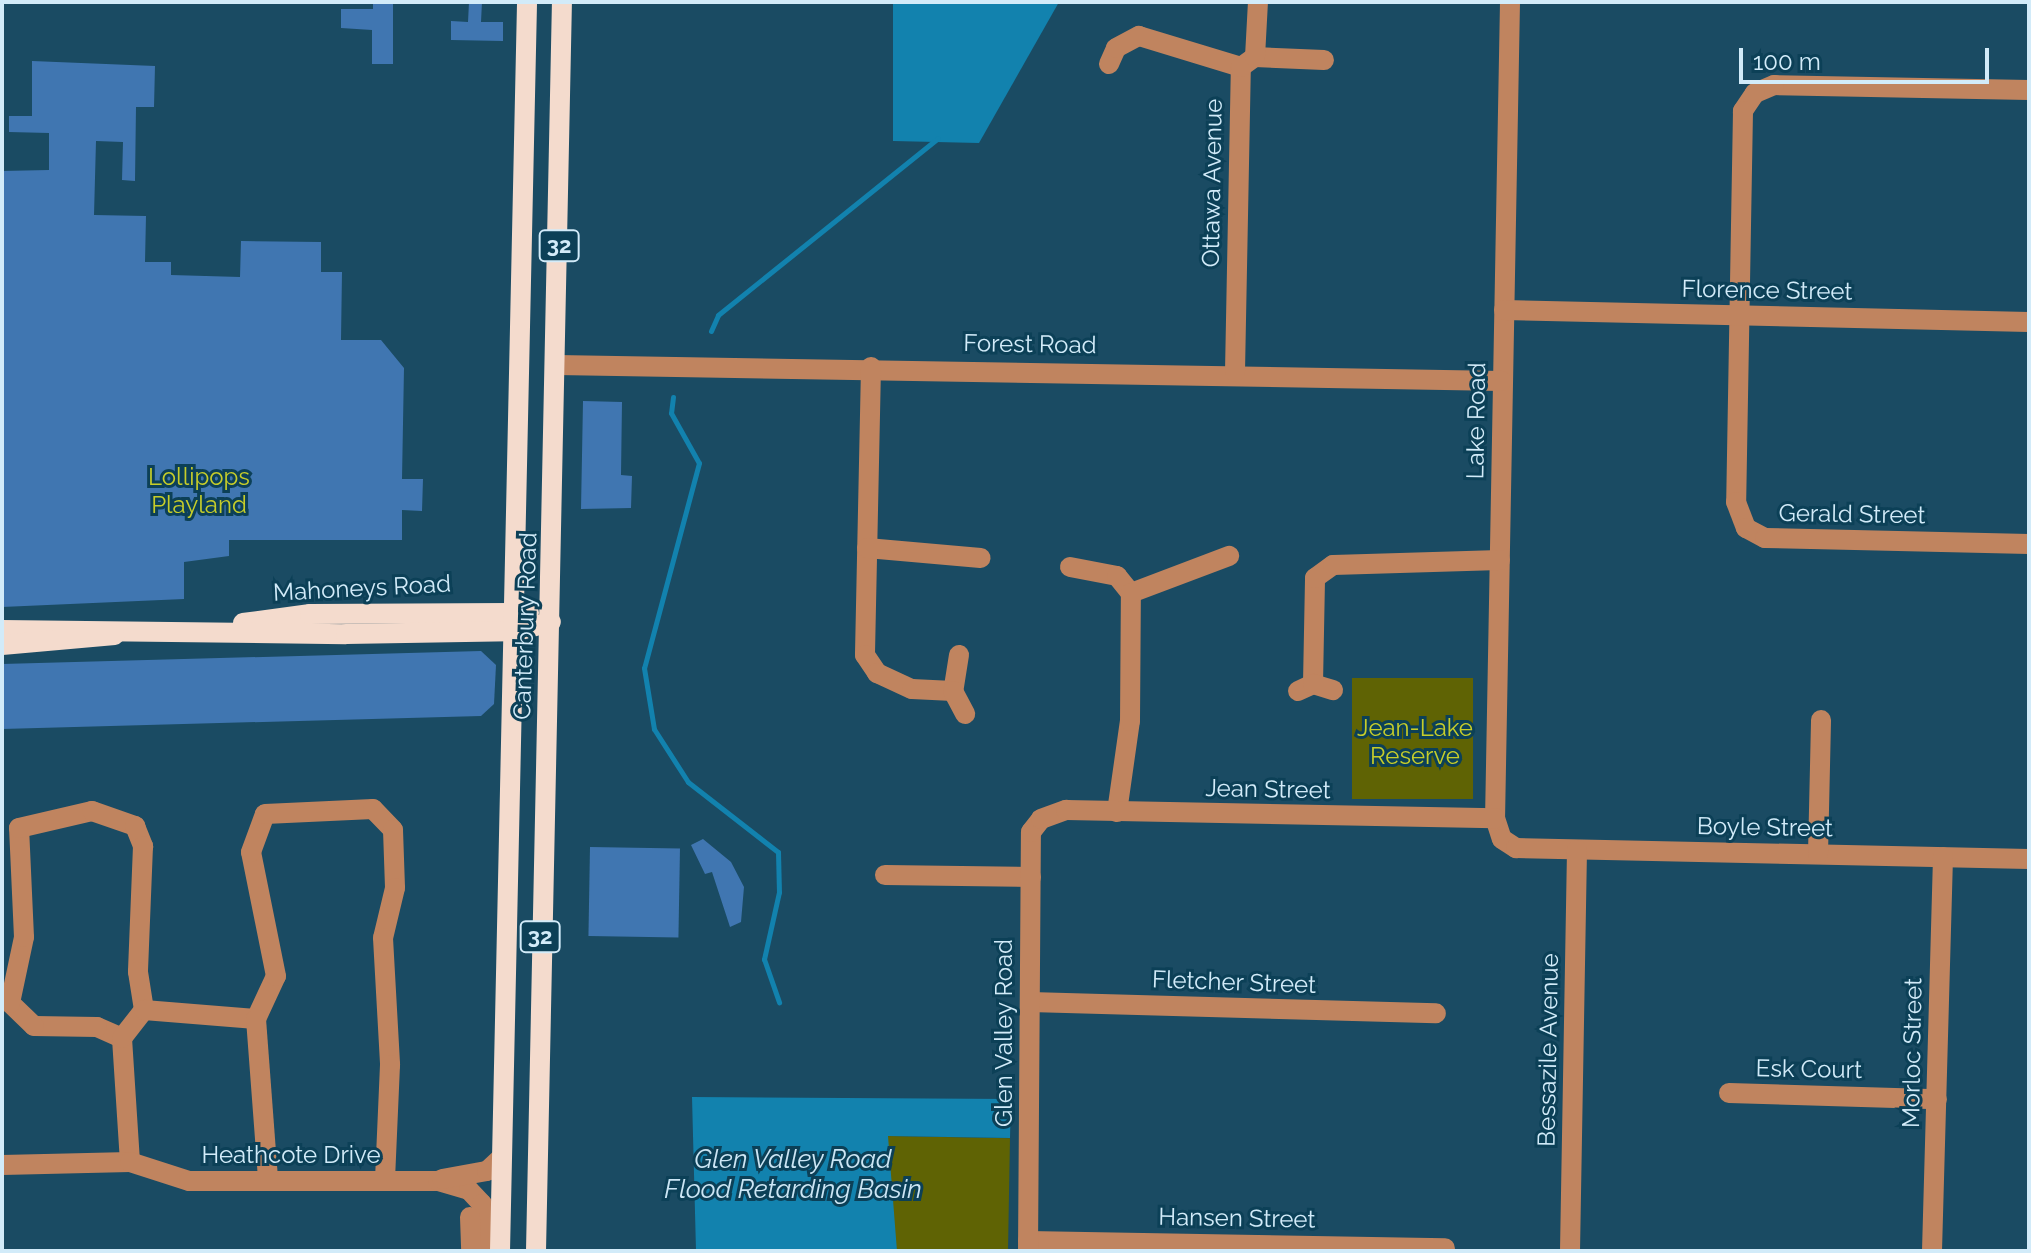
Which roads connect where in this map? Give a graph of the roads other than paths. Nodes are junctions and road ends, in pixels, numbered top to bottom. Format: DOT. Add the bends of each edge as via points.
graph roads {
  1 [pos="527,2"];
  2 [pos="562,2"];
  3 [pos="1258,2"];
  4 [pos="1510,2"];
  5 [pos="1324,60"];
  6 [pos="1248,62"];
  7 [pos="1109,64"];
  8 [pos="2029,90"];
  9 [pos="1504,310"];
  10 [pos="1740,316"];
  11 [pos="2029,322"];
  12 [pos="557,365"];
  13 [pos="871,367"];
  14 [pos="1235,372"];
  15 [pos="1502,381"];
  16 [pos="2029,544"];
  17 [pos="867,548"];
  18 [pos="1229,556"];
  19 [pos="981,558"];
  20 [pos="1500,560"];
  21 [pos="1070,567"];
  22 [pos="1131,593"];
  23 [pos="518,607"];
  24 [pos="310,614"];
  25 [pos="334,614"];
  26 [pos="551,622"];
  27 [pos="210,629"];
  28 [pos="2,630"];
  29 [pos="517,631"];
  30 [pos="131,632"];
  31 [pos="323,634"];
  32 [pos="346,634"];
  33 [pos="2,645"];
  34 [pos="959,655"];
  35 [pos="1315,688"];
  36 [pos="953,691"];
  37 [pos="965,714"];
  38 [pos="1821,720"];
  39 [pos="1117,812"];
  40 [pos="1495,818"];
  41 [pos="1041,819"];
  42 [pos="10,824"];
  43 [pos="1502,839"];
  44 [pos="1577,850"];
  45 [pos="1818,854"];
  46 [pos="1943,857"];
  47 [pos="2029,859"];
  48 [pos="885,875"];
  49 [pos="1031,877"];
  50 [pos="1030,1002"];
  51 [pos="144,1010"];
  52 [pos="1436,1013"];
  53 [pos="256,1019"];
  54 [pos="122,1038"];
  55 [pos="1729,1093"];
  56 [pos="1937,1099"];
  57 [pos="501,1158"];
  58 [pos="130,1162"];
  59 [pos="2,1165"];
  60 [pos="268,1180"];
  61 [pos="385,1181"];
  62 [pos="438,1181"];
  63 [pos="470,1217"];
  64 [pos="1028,1246"];
  65 [pos="1445,1248"];
  66 [pos="471,1251"];
  67 [pos="490,1251"];
  68 [pos="500,1251"];
  69 [pos="536,1251"];
  70 [pos="1570,1251"];
  71 [pos="1932,1251"];
  1 -- 23 [label="main road, Canterbury Road / 32"];
  2 -- 12 [label="main road, Canterbury Road / 32"];
  3 -- 6 [label="street, Ottawa Avenue"];
  4 -- 9 [label="street, Lake Road"];
  5 -- 6 [label="street"];
  6 -- 7 [label="street" via="1139,36 1116,48"];
  6 -- 14 [label="street, Ottawa Avenue"];
  8 -- 10 [label="street, Gerald Street" via="1774,85 1755,93 1743,111"];
  9 -- 10 [label="street, Florence Street"];
  9 -- 15 [label="street, Lake Road"];
  10 -- 11 [label="street, Florence Street"];
  10 -- 16 [label="street, Gerald Street" via="1736,502 1746,528 1765,538"];
  12 -- 13 [label="street, Forest Road"];
  12 -- 26 [label="main road, Canterbury Road / 32"];
  13 -- 14 [label="street, Forest Road"];
  13 -- 17 [label="street"];
  14 -- 15 [label="street, Forest Road"];
  15 -- 20 [label="street, Lake Road"];
  17 -- 19 [label="street"];
  17 -- 36 [label="street" via="865,655 877,673 912,689"];
  18 -- 22 [label="street"];
  20 -- 35 [label="street" via="1333,565 1315,578"];
  20 -- 40 [label="street, Lake Road"];
  21 -- 22 [label="street" via="1117,576"];
  22 -- 39 [label="street" via="1130,721"];
  23 -- 25 [label="main road, Mahoneys Road"];
  23 -- 26 [label="main road"];
  23 -- 29 [label="main road, Canterbury Road / 32"];
  24 -- 25 [label="main road, Mahoneys Road"];
  24 -- 27 [label="main road, Mahoneys Road"];
  24 -- 31 [label="main road"];
  25 -- 32 [label="main road"];
  26 -- 29 [label="main road, Mahoneys Road"];
  26 -- 69 [label="main road, Canterbury Road / 32"];
  27 -- 30 [label="main road, Mahoneys Road"];
  27 -- 31 [label="main road, Mahoneys Road"];
  28 -- 30 [label="main road, Mahoneys Road"];
  29 -- 32 [label="main road, Mahoneys Road"];
  29 -- 57 [label="main road, Canterbury Road / 32"];
  30 -- 33 [label="main road, Mahoneys Road"];
  31 -- 32 [label="main road, Mahoneys Road"];
  34 -- 36 [label="street"];
  36 -- 37 [label="street"];
  38 -- 45 [label="street"];
  39 -- 40 [label="street, Jean Street"];
  39 -- 41 [label="street, Jean Street" via="1066,810"];
  40 -- 43 [label="street, Lake Road"];
  41 -- 49 [label="street, Glen Valley Road" via="1031,832"];
  42 -- 51 [label="street" via="92,811 135,826 143,846 138,972"];
  42 -- 54 [label="street" via="24,937 10,1003 34,1026 97,1027"];
  43 -- 44 [label="street, Boyle Street" via="1516,848"];
  44 -- 45 [label="street, Boyle Street"];
  44 -- 70 [label="street, Bessazile Avenue"];
  45 -- 46 [label="street, Boyle Street"];
  46 -- 47 [label="street, Boyle Street"];
  46 -- 56 [label="street, Morloc Street"];
  48 -- 49 [label="street"];
  49 -- 50 [label="street, Glen Valley Road"];
  50 -- 52 [label="street, Fletcher Street"];
  50 -- 64 [label="street, Glen Valley Road"];
  51 -- 53 [label="street"];
  51 -- 54 [label="street"];
  53 -- 60 [label="street"];
  53 -- 61 [label="street" via="276,976 251,852 265,814 292,807 373,809 393,830 395,888 383,938 390,1065"];
  54 -- 58 [label="street"];
  55 -- 56 [label="street, Esk Court"];
  56 -- 71 [label="street, Morloc Street"];
  57 -- 62 [label="street, Heathcote Drive" via="487,1171"];
  57 -- 68 [label="main road, Canterbury Road / 32"];
  58 -- 59 [label="street, Heathcote Drive"];
  58 -- 60 [label="street, Heathcote Drive" via="189,1181"];
  60 -- 61 [label="street, Heathcote Drive"];
  61 -- 62 [label="street, Heathcote Drive"];
  62 -- 67 [label="street, Heathcote Drive" via="469,1190 482,1204"];
  63 -- 66 [label="street"];
  64 -- 65 [label="street, Hansen Street"];
}
